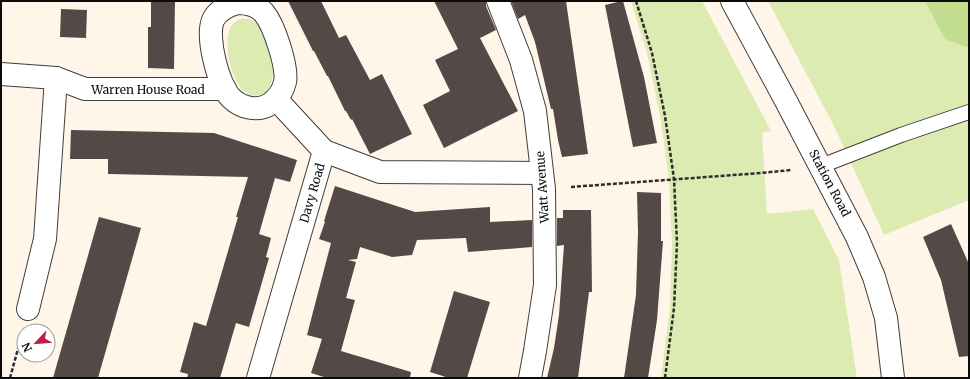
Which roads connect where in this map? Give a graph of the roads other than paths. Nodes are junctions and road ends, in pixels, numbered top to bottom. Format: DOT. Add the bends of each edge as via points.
graph roads {
  1 [pos="498,1"];
  2 [pos="732,1"];
  3 [pos="237,2"];
  4 [pos="1,74"];
  5 [pos="56,78"];
  6 [pos="225,89"];
  7 [pos="276,99"];
  8 [pos="969,112"];
  9 [pos="324,151"];
  10 [pos="821,166"];
  11 [pos="543,181"];
  12 [pos="28,309"];
  13 [pos="258,378"];
  14 [pos="530,378"];
  15 [pos="893,378"];
  1 -- 11 [label="street, Watt Avenue" via="521,60 535,111"];
  2 -- 10 [label="street, Station Road"];
  3 -- 6 [label="street" via="219,12 210,30 215,65"];
  3 -- 7 [label="street" via="256,6 264,13 277,37 285,82 282,92"];
  4 -- 5 [label="street, Warren House Road"];
  5 -- 6 [label="street, Warren House Road" via="85,89"];
  5 -- 12 [label="street" via="45,239"];
  6 -- 7 [label="street" via="230,98 248,108 268,105"];
  7 -- 9 [label="street"];
  8 -- 10 [label="lane"];
  9 -- 11 [label="street, Davy Road" via="380,172"];
  9 -- 13 [label="street, Davy Road"];
  10 -- 15 [label="street, Station Road" via="874,277 886,318"];
  11 -- 14 [label="street, Watt Avenue" via="545,286"];
}
